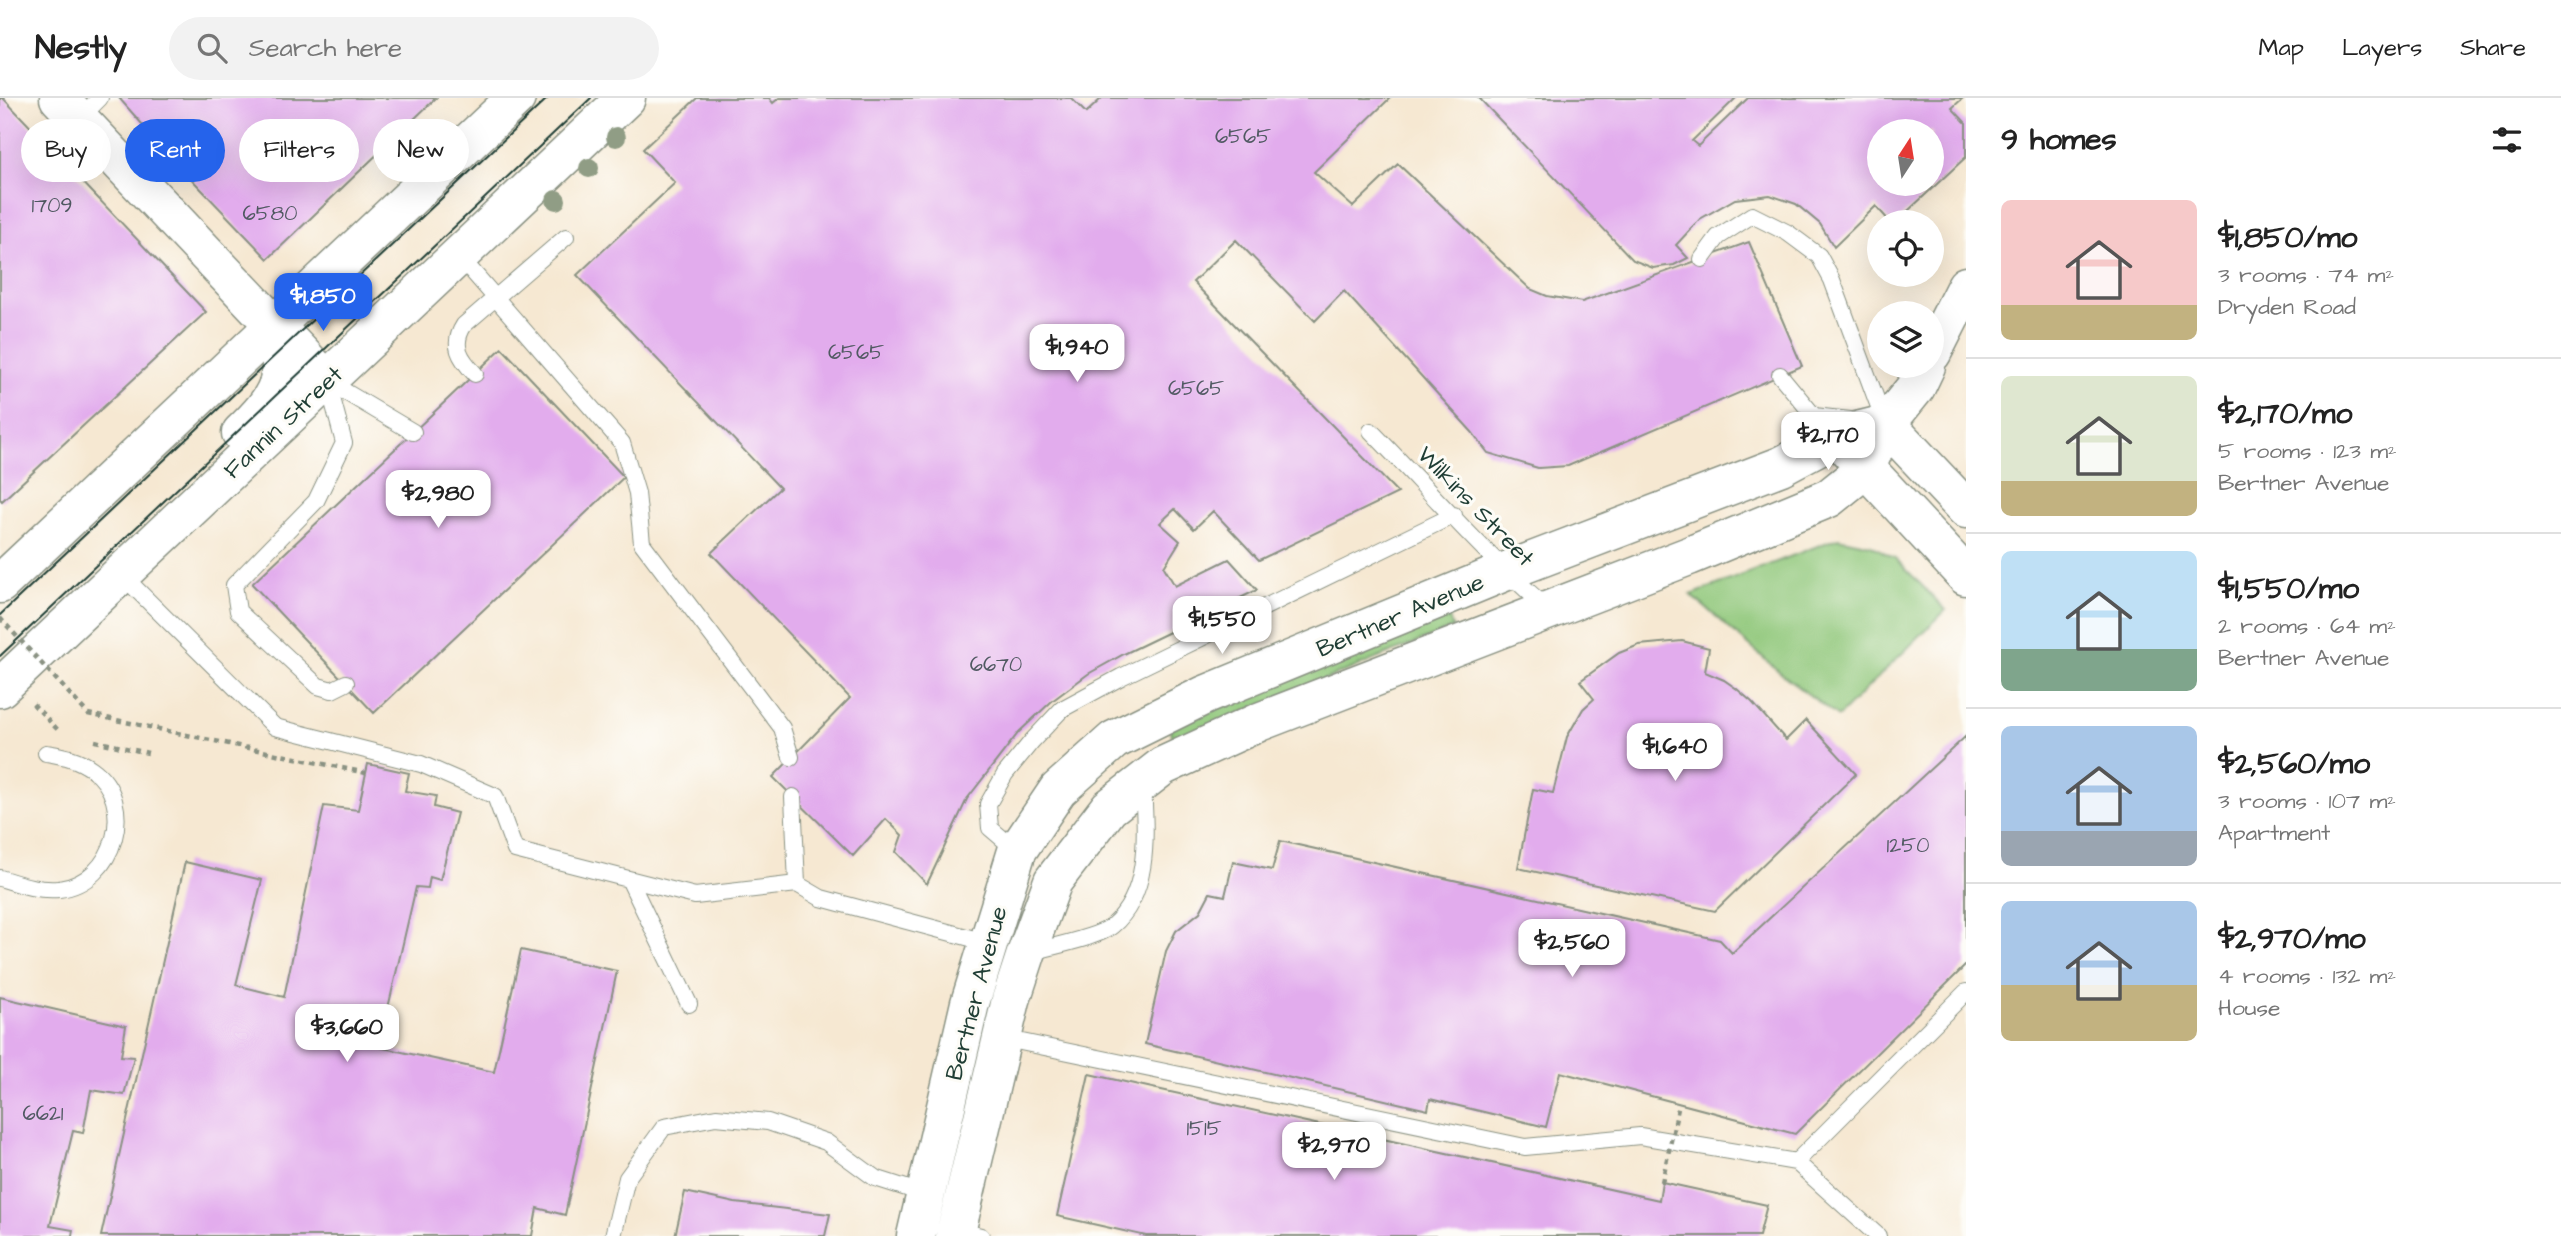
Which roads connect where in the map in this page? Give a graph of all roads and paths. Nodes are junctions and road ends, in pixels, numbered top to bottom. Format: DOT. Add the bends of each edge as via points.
graph roads {
  1 [pos="516,98"];
  2 [pos="626,98"];
  3 [pos="79,105"];
  4 [pos="566,237"];
  5 [pos="460,257"];
  6 [pos="1702,259"];
  7 [pos="1966,286"];
  8 [pos="495,298"];
  9 [pos="275,326"];
  10 [pos="1944,329"];
  11 [pos="475,374"];
  12 [pos="1780,375"];
  13 [pos="1920,378"];
  14 [pos="327,381"];
  15 [pos="1886,424"];
  16 [pos="1371,431"];
  17 [pos="413,432"];
  18 [pos="1837,436"];
  19 [pos="1865,469"];
  20 [pos="1966,509"];
  21 [pos="1454,515"];
  22 [pos="1504,572"];
  23 [pos="121,574"];
  24 [pos="1966,576"];
  25 [pos="0,584"];
  26 [pos="1550,610"];
  27 [pos="0,618"];
  28 [pos="346,683"];
  29 [pos="17,696"];
  30 [pos="60,733"];
  31 [pos="86,738"];
  32 [pos="46,753"];
  33 [pos="148,753"];
  34 [pos="791,757"];
  35 [pos="366,773"];
  36 [pos="1143,782"];
  37 [pos="793,797"];
  38 [pos="1017,851"];
  39 [pos="0,878"];
  40 [pos="629,879"];
  41 [pos="797,884"];
  42 [pos="1007,948"];
  43 [pos="1966,992"];
  44 [pos="689,1003"];
  45 [pos="1002,1038"];
  46 [pos="1679,1104"];
  47 [pos="1796,1162"];
  48 [pos="1662,1182"];
  49 [pos="925,1194"];
  50 [pos="964,1234"];
  51 [pos="613,1236"];
  52 [pos="916,1236"];
  53 [pos="1878,1236"];
  1 -- 9 [label="street"];
  2 -- 5 [label="street, Fannin Street"];
  3 -- 9 [label="street"];
  4 -- 8 [label="lane"];
  5 -- 8 [label="lane"];
  5 -- 14 [label="street, Fannin Street"];
  6 -- 15 [label="lane" via="1718,237 1752,215 1819,256"];
  7 -- 10 [label="street"];
  8 -- 11 [label="lane" via="458,334 460,358"];
  8 -- 34 [label="lane" via="622,443 637,493 642,542 782,728"];
  9 -- 14 [label="street"];
  9 -- 23 [label="street" via="281,369 279,386 266,409 128,541 120,556"];
  9 -- 25 [label="street"];
  12 -- 15 [label="lane" via="1814,416"];
  13 -- 15 [label="street, Bertner Avenue"];
  14 -- 17 [label="lane"];
  14 -- 23 [label="street, Fannin Street"];
  14 -- 28 [label="lane" via="344,443 316,501 234,585 238,611 318,686 332,690"];
  15 -- 18 [label="street, Bertner Avenue"];
  15 -- 19 [label="street, Bertner Avenue"];
  15 -- 20 [label="street"];
  16 -- 21 [label="lane, Wilkins Street"];
  18 -- 19 [label="street"];
  18 -- 22 [label="street, Bertner Avenue" via="1782,466"];
  19 -- 24 [label="street"];
  19 -- 26 [label="street, Bertner Avenue" via="1829,498"];
  21 -- 22 [label="lane, Wilkins Street"];
  21 -- 38 [label="lane" via="1062,709 1005,774 988,804 990,828"];
  22 -- 26 [label="lane, Wilkins Street"];
  22 -- 38 [label="street, Bertner Avenue" via="1205,695 1114,740 1058,790"];
  23 -- 29 [label="street, Fannin Street"];
  23 -- 40 [label="lane" via="275,727 421,764 495,796 515,850"];
  26 -- 36 [label="street, Bertner Avenue" via="1259,722 1163,766"];
  27 -- 35 [label="path, bridge" via="88,714"];
  29 -- 30 [label="path"];
  31 -- 33 [label="path"];
  32 -- 39 [label="lane" via="71,757 93,770 110,790 117,815 115,840 103,863 84,880 60,889 34,888"];
  36 -- 42 [label="street, Bertner Avenue" via="1109,808"];
  36 -- 42 [label="lane" via="1145,841 1140,878 1129,907 1111,928"];
  37 -- 41 [label="lane"];
  38 -- 42 [label="street, Bertner Avenue"];
  40 -- 41 [label="lane" via="695,896"];
  40 -- 44 [label="lane"];
  41 -- 42 [label="lane" via="821,898"];
  42 -- 45 [label="street, Bertner Avenue" via="1011,1000"];
  42 -- 49 [label="street, Bertner Avenue" via="970,1003"];
  43 -- 47 [label="lane"];
  45 -- 47 [label="lane" via="1525,1147 1640,1136"];
  45 -- 50 [label="street, Bertner Avenue"];
  46 -- 48 [label="path, bridge"];
  47 -- 53 [label="lane"];
  49 -- 51 [label="lane" via="875,1178 826,1142 768,1122 716,1117 664,1127 627,1178"];
  49 -- 52 [label="street, Bertner Avenue"];
}
